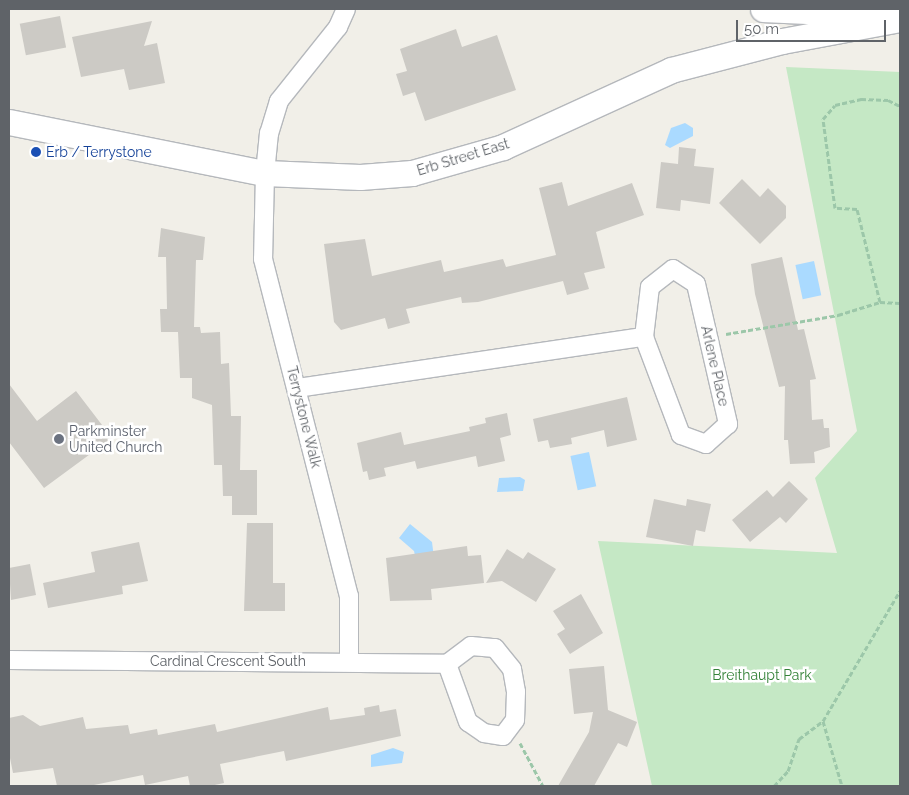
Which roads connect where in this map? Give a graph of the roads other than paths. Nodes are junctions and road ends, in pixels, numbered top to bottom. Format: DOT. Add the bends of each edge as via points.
graph roads {
  1 [pos="346,9"];
  2 [pos="763,9"];
  3 [pos="900,17"];
  4 [pos="9,122"];
  5 [pos="264,173"];
  6 [pos="644,337"];
  7 [pos="297,388"];
  8 [pos="9,660"];
  9 [pos="349,661"];
  10 [pos="447,664"];
  1 -- 5 [label="street, Terrystone Walk" via="338,27 279,101 269,133"];
  2 -- 3 [label="main road"];
  3 -- 5 [label="main road, Erb Street East" via="782,41 672,70 503,147 412,173 360,177"];
  4 -- 5 [label="main road, Erb Street East"];
  5 -- 7 [label="street, Terrystone Walk" via="263,259"];
  6 -- 6 [label="street, Arlene Place" via="681,435 706,444 728,424 696,284 673,269 650,288"];
  6 -- 7 [label="street"];
  7 -- 9 [label="street, Terrystone Walk" via="349,596"];
  8 -- 9 [label="street, Cardinal Crescent South"];
  9 -- 10 [label="street, Cardinal Crescent South"];
  10 -- 10 [label="street" via="468,722 484,733 503,736 514,720 512,669 495,648 471,646"];
}
